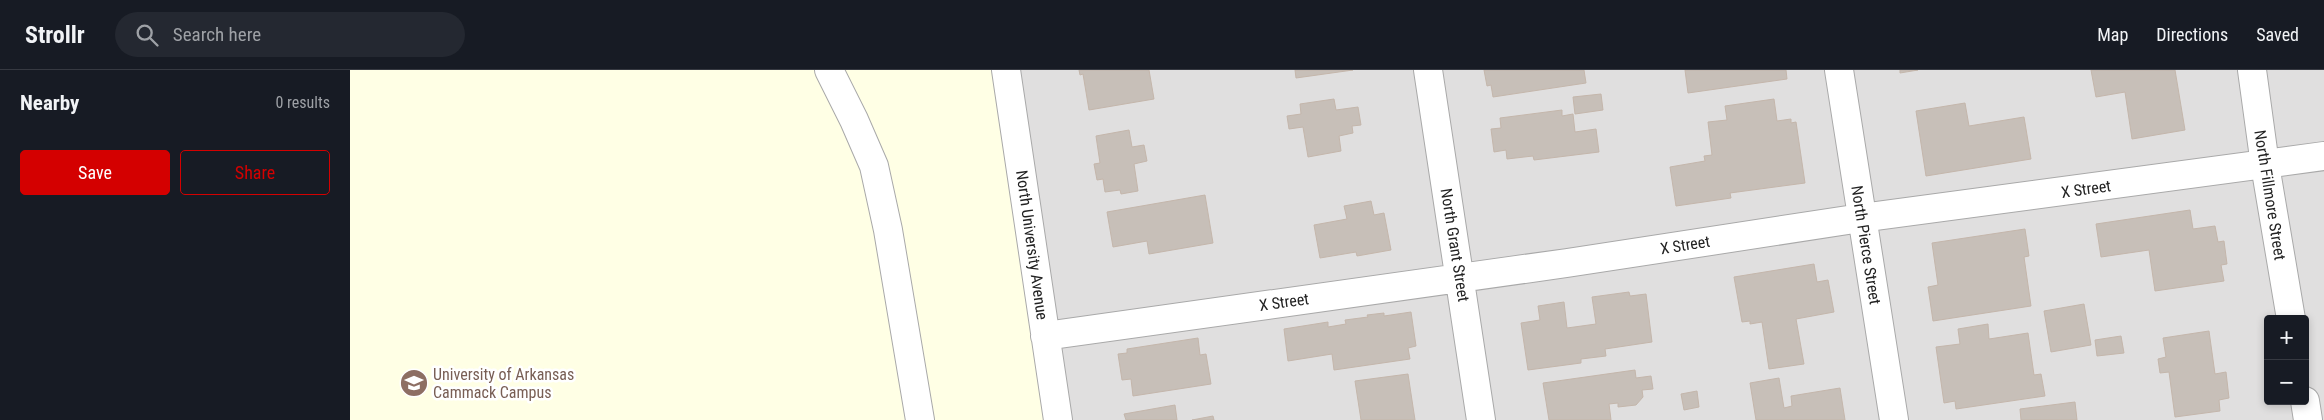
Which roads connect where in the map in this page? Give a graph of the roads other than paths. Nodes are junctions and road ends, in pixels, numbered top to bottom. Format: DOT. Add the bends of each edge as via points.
graph roads {
  1 [pos="829,70"];
  2 [pos="1006,70"];
  3 [pos="1428,70"];
  4 [pos="1839,70"];
  5 [pos="2252,70"];
  6 [pos="2324,156"];
  7 [pos="2264,166"];
  8 [pos="1861,218"];
  9 [pos="1460,277"];
  10 [pos="2290,315"];
  11 [pos="1045,336"];
  12 [pos="2306,405"];
  13 [pos="920,420"];
  14 [pos="1058,420"];
  15 [pos="1481,420"];
  16 [pos="1894,420"];
  17 [pos="2308,420"];
  1 -- 13 [label="street" via="874,166"];
  2 -- 11 [label="street, North University Avenue"];
  3 -- 9 [label="street, North Grant Street"];
  4 -- 8 [label="street, North Pierce Street"];
  5 -- 7 [label="street, North Fillmore Street"];
  6 -- 7 [label="street, X Street"];
  7 -- 8 [label="street, X Street"];
  7 -- 10 [label="street, North Fillmore Street"];
  8 -- 9 [label="street, X Street"];
  8 -- 16 [label="street, North Pierce Street"];
  9 -- 11 [label="street, X Street"];
  9 -- 15 [label="street, North Grant Street"];
  11 -- 14 [label="street, North University Avenue"];
  12 -- 17 [label="street"];
}
